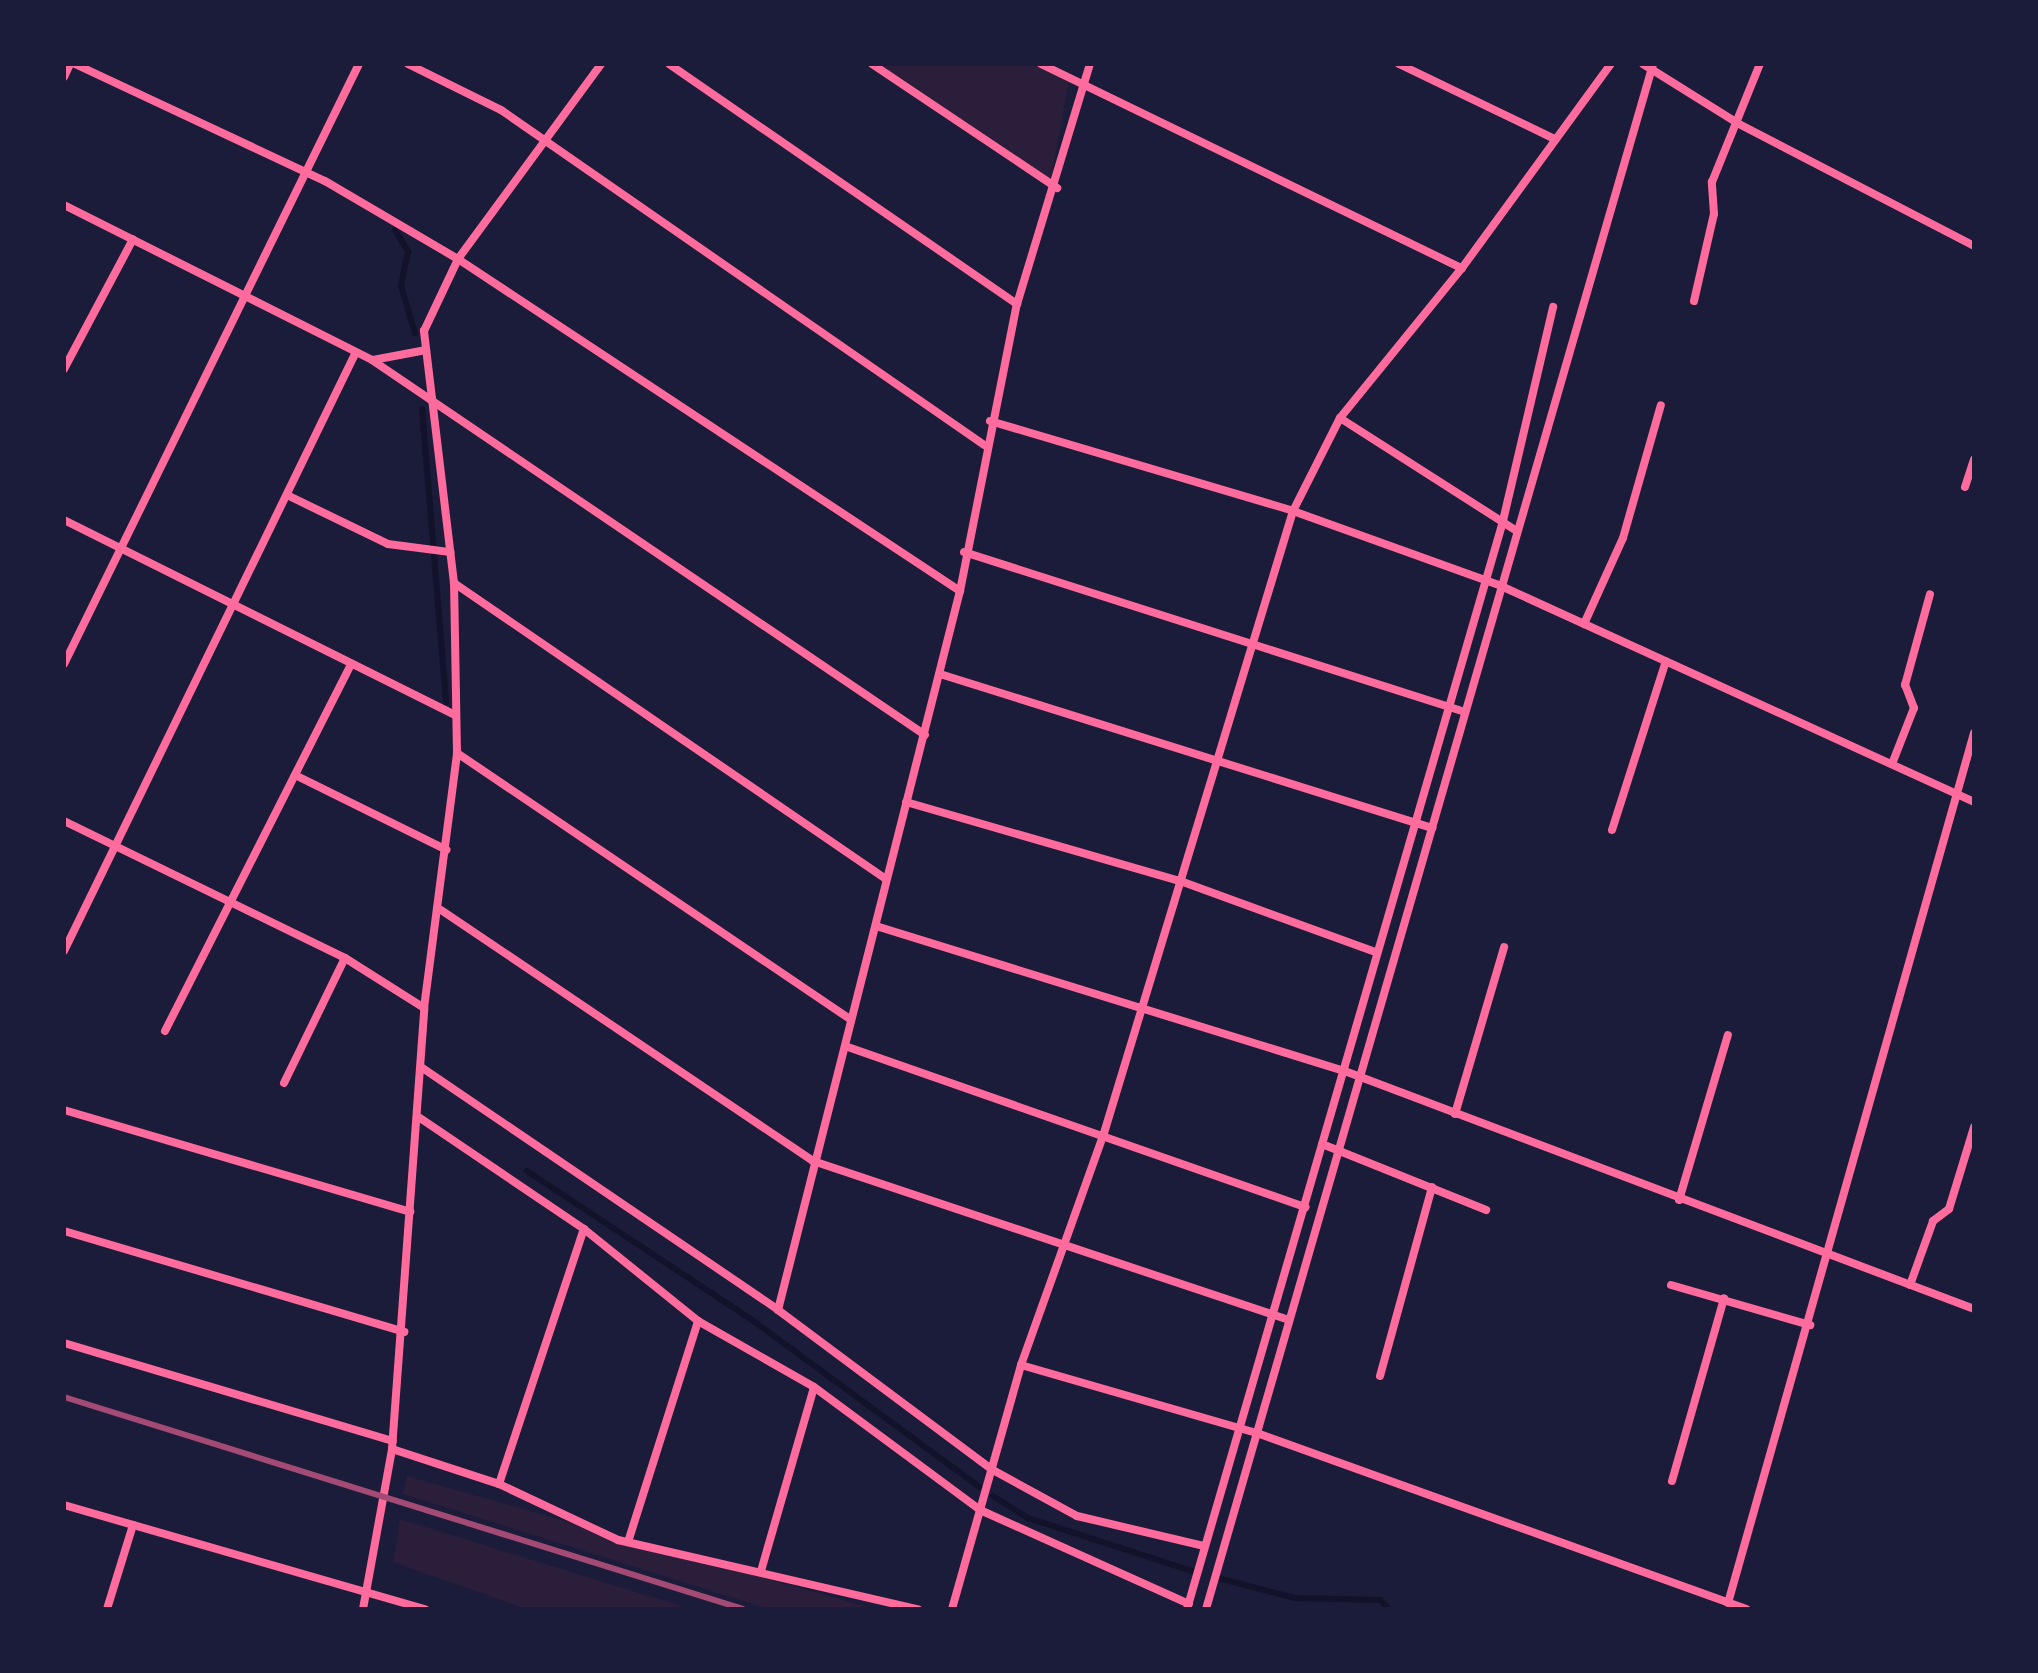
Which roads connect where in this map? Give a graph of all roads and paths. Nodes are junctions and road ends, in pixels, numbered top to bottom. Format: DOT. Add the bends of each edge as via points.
graph roads {
  1 [pos="72,64"];
  2 [pos="359,64"];
  3 [pos="408,64"];
  4 [pos="601,64"];
  5 [pos="669,64"];
  6 [pos="872,64"];
  7 [pos="1041,64"];
  8 [pos="1090,64"];
  9 [pos="1399,64"];
  10 [pos="1611,64"];
  11 [pos="1643,64"];
  12 [pos="1760,64"];
  13 [pos="1651,68"];
  14 [pos="64,77"];
  15 [pos="1085,87"];
  16 [pos="1739,124"];
  17 [pos="1555,139"];
  18 [pos="540,141"];
  19 [pos="302,176"];
  20 [pos="1057,188"];
  21 [pos="64,205"];
  22 [pos="133,239"];
  23 [pos="1974,246"];
  24 [pos="458,259"];
  25 [pos="1462,268"];
  26 [pos="245,295"];
  27 [pos="1694,301"];
  28 [pos="1017,304"];
  29 [pos="1553,307"];
  30 [pos="426,350"];
  31 [pos="356,352"];
  32 [pos="372,360"];
  33 [pos="64,369"];
  34 [pos="433,401"];
  35 [pos="1661,405"];
  36 [pos="1340,418"];
  37 [pos="990,421"];
  38 [pos="984,445"];
  39 [pos="1974,459"];
  40 [pos="1965,487"];
  41 [pos="287,495"];
  42 [pos="1293,511"];
  43 [pos="64,520"];
  44 [pos="1502,525"];
  45 [pos="1517,531"];
  46 [pos="121,548"];
  47 [pos="450,552"];
  48 [pos="964,552"];
  49 [pos="454,583"];
  50 [pos="1484,583"];
  51 [pos="1501,586"];
  52 [pos="960,591"];
  53 [pos="1930,594"];
  54 [pos="234,605"];
  55 [pos="1584,624"];
  56 [pos="1258,644"];
  57 [pos="1666,661"];
  58 [pos="64,664"];
  59 [pos="351,664"];
  60 [pos="940,674"];
  61 [pos="1449,708"];
  62 [pos="1465,712"];
  63 [pos="453,714"];
  64 [pos="1974,733"];
  65 [pos="925,735"];
  66 [pos="457,753"];
  67 [pos="1222,762"];
  68 [pos="1892,764"];
  69 [pos="295,775"];
  70 [pos="1955,793"];
  71 [pos="906,802"];
  72 [pos="1974,802"];
  73 [pos="64,821"];
  74 [pos="1415,822"];
  75 [pos="1432,828"];
  76 [pos="1612,830"];
  77 [pos="114,845"];
  78 [pos="447,850"];
  79 [pos="886,879"];
  80 [pos="1183,882"];
  81 [pos="228,905"];
  82 [pos="441,910"];
  83 [pos="876,926"];
  84 [pos="1504,947"];
  85 [pos="64,951"];
  86 [pos="1375,952"];
  87 [pos="345,958"];
  88 [pos="1144,1006"];
  89 [pos="424,1008"];
  90 [pos="850,1019"];
  91 [pos="165,1031"];
  92 [pos="1728,1035"];
  93 [pos="845,1046"];
  94 [pos="421,1067"];
  95 [pos="1342,1070"];
  96 [pos="1359,1078"];
  97 [pos="284,1083"];
  98 [pos="64,1110"];
  99 [pos="1455,1114"];
  100 [pos="420,1118"];
  101 [pos="1974,1127"];
  102 [pos="1104,1133"];
  103 [pos="1322,1144"];
  104 [pos="1339,1149"];
  105 [pos="813,1161"];
  106 [pos="1432,1187"];
  107 [pos="1679,1200"];
  108 [pos="1306,1207"];
  109 [pos="1486,1210"];
  110 [pos="410,1212"];
  111 [pos="584,1229"];
  112 [pos="64,1231"];
  113 [pos="1060,1247"];
  114 [pos="1831,1256"];
  115 [pos="1671,1285"];
  116 [pos="1910,1285"];
  117 [pos="1724,1298"];
  118 [pos="1974,1309"];
  119 [pos="778,1310"];
  120 [pos="1268,1316"];
  121 [pos="1289,1320"];
  122 [pos="698,1321"];
  123 [pos="1810,1325"];
  124 [pos="404,1332"];
  125 [pos="64,1343"];
  126 [pos="1021,1365"];
  127 [pos="1380,1376"];
  128 [pos="814,1387"];
  129 [pos="1235,1429"];
  130 [pos="1257,1433"];
  131 [pos="392,1445"];
  132 [pos="991,1469"];
  133 [pos="1672,1481"];
  134 [pos="499,1484"];
  135 [pos="64,1505"];
  136 [pos="980,1510"];
  137 [pos="133,1525"];
  138 [pos="628,1542"];
  139 [pos="1204,1546"];
  140 [pos="761,1571"];
  141 [pos="368,1592"];
  142 [pos="1728,1603"];
  143 [pos="1188,1606"];
  144 [pos="107,1609"];
  145 [pos="363,1609"];
  146 [pos="425,1609"];
  147 [pos="918,1609"];
  148 [pos="952,1609"];
  149 [pos="1206,1609"];
  150 [pos="1746,1609"];
  1 -- 14 [label="street"];
  1 -- 19 [label="street"];
  2 -- 19 [label="street"];
  3 -- 18 [label="street" via="501,110"];
  4 -- 18 [label="street"];
  5 -- 28 [label="street"];
  6 -- 20 [label="street"];
  7 -- 15 [label="street"];
  8 -- 15 [label="street"];
  9 -- 17 [label="street"];
  10 -- 17 [label="street"];
  11 -- 13 [label="street"];
  12 -- 16 [label="street"];
  13 -- 16 [label="street"];
  13 -- 45 [label="street"];
  15 -- 20 [label="street"];
  15 -- 25 [label="street"];
  16 -- 23 [label="street"];
  16 -- 27 [label="street" via="1712,182 1714,214"];
  17 -- 25 [label="street"];
  18 -- 24 [label="street"];
  18 -- 38 [label="street"];
  19 -- 24 [label="street" via="325,181"];
  19 -- 26 [label="street"];
  20 -- 28 [label="street"];
  21 -- 22 [label="street"];
  22 -- 26 [label="street"];
  22 -- 33 [label="street"];
  24 -- 30 [label="street" via="427,316"];
  24 -- 52 [label="street"];
  25 -- 36 [label="street"];
  26 -- 31 [label="street"];
  26 -- 46 [label="street"];
  28 -- 37 [label="street"];
  29 -- 44 [label="street"];
  30 -- 32 [label="street"];
  30 -- 34 [label="street"];
  31 -- 32 [label="street"];
  31 -- 41 [label="street"];
  32 -- 34 [label="street"];
  34 -- 47 [label="street"];
  34 -- 65 [label="street"];
  35 -- 55 [label="street" via="1623,538"];
  36 -- 42 [label="street"];
  36 -- 44 [label="street"];
  37 -- 38 [label="street"];
  37 -- 42 [label="street"];
  38 -- 48 [label="street"];
  39 -- 40 [label="street"];
  41 -- 47 [label="street" via="388,544"];
  41 -- 54 [label="street"];
  42 -- 50 [label="street"];
  42 -- 56 [label="street"];
  43 -- 46 [label="street"];
  44 -- 45 [label="street"];
  44 -- 50 [label="street"];
  45 -- 51 [label="street"];
  46 -- 54 [label="street"];
  46 -- 58 [label="street"];
  47 -- 49 [label="street"];
  48 -- 52 [label="street"];
  48 -- 56 [label="street"];
  49 -- 63 [label="street"];
  49 -- 79 [label="street"];
  50 -- 51 [label="street"];
  50 -- 61 [label="street"];
  51 -- 55 [label="street"];
  51 -- 62 [label="street"];
  52 -- 60 [label="street"];
  53 -- 68 [label="street" via="1905,685 1914,708"];
  54 -- 59 [label="street"];
  54 -- 77 [label="street"];
  55 -- 57 [label="street"];
  56 -- 61 [label="street"];
  56 -- 67 [label="street"];
  57 -- 68 [label="street"];
  57 -- 76 [label="street"];
  59 -- 63 [label="street"];
  59 -- 69 [label="street"];
  60 -- 65 [label="street"];
  60 -- 67 [label="street"];
  61 -- 62 [label="street"];
  61 -- 74 [label="street"];
  62 -- 75 [label="street"];
  63 -- 66 [label="street"];
  64 -- 70 [label="street"];
  65 -- 71 [label="street"];
  66 -- 78 [label="street"];
  66 -- 90 [label="street"];
  67 -- 74 [label="street"];
  67 -- 80 [label="street"];
  68 -- 70 [label="street"];
  69 -- 78 [label="street"];
  69 -- 81 [label="street"];
  70 -- 72 [label="street"];
  70 -- 114 [label="street"];
  71 -- 79 [label="street"];
  71 -- 80 [label="street"];
  73 -- 77 [label="street"];
  74 -- 75 [label="street"];
  74 -- 86 [label="street"];
  75 -- 96 [label="street"];
  77 -- 81 [label="street"];
  77 -- 85 [label="street"];
  78 -- 82 [label="street"];
  79 -- 83 [label="street"];
  80 -- 86 [label="street"];
  80 -- 88 [label="street"];
  81 -- 87 [label="street"];
  81 -- 91 [label="street"];
  82 -- 89 [label="street"];
  82 -- 105 [label="street"];
  83 -- 88 [label="street"];
  83 -- 90 [label="street"];
  84 -- 99 [label="street"];
  86 -- 95 [label="street"];
  87 -- 89 [label="street"];
  87 -- 97 [label="street"];
  88 -- 95 [label="street"];
  88 -- 102 [label="street"];
  89 -- 94 [label="street"];
  90 -- 93 [label="street"];
  92 -- 107 [label="street"];
  93 -- 102 [label="street"];
  93 -- 105 [label="street"];
  94 -- 100 [label="street"];
  94 -- 119 [label="street"];
  95 -- 96 [label="street"];
  95 -- 103 [label="street"];
  96 -- 99 [label="street"];
  96 -- 104 [label="street"];
  98 -- 110 [label="street"];
  99 -- 107 [label="street"];
  100 -- 110 [label="street"];
  100 -- 111 [label="street"];
  101 -- 116 [label="street" via="1949,1209 1933,1221"];
  102 -- 108 [label="street"];
  102 -- 113 [label="street"];
  103 -- 104 [label="street"];
  103 -- 108 [label="street"];
  104 -- 106 [label="street"];
  104 -- 121 [label="street"];
  105 -- 113 [label="street"];
  105 -- 119 [label="street"];
  106 -- 109 [label="street"];
  106 -- 127 [label="street"];
  107 -- 114 [label="street"];
  108 -- 120 [label="street"];
  110 -- 124 [label="street"];
  111 -- 122 [label="street"];
  111 -- 134 [label="street"];
  112 -- 124 [label="street"];
  113 -- 120 [label="street"];
  113 -- 126 [label="street"];
  114 -- 116 [label="street"];
  114 -- 123 [label="street"];
  115 -- 117 [label="street"];
  116 -- 118 [label="street"];
  117 -- 123 [label="street"];
  117 -- 133 [label="street"];
  119 -- 132 [label="street"];
  120 -- 121 [label="street"];
  120 -- 129 [label="street"];
  121 -- 130 [label="street"];
  122 -- 128 [label="street"];
  122 -- 138 [label="street"];
  123 -- 142 [label="street"];
  124 -- 131 [label="street"];
  125 -- 131 [label="street"];
  126 -- 129 [label="street"];
  126 -- 132 [label="street"];
  128 -- 136 [label="street"];
  128 -- 140 [label="street"];
  129 -- 130 [label="street"];
  129 -- 139 [label="street"];
  130 -- 142 [label="street"];
  130 -- 149 [label="street"];
  131 -- 134 [label="street"];
  131 -- 141 [label="street"];
  132 -- 136 [label="street"];
  132 -- 139 [label="street" via="1077,1516"];
  134 -- 138 [label="street"];
  135 -- 137 [label="street"];
  136 -- 143 [label="street"];
  136 -- 148 [label="street"];
  137 -- 141 [label="street"];
  137 -- 144 [label="street"];
  138 -- 140 [label="street"];
  139 -- 143 [label="street"];
  140 -- 147 [label="street"];
  141 -- 145 [label="street"];
  141 -- 146 [label="street"];
  142 -- 150 [label="street"];
}
